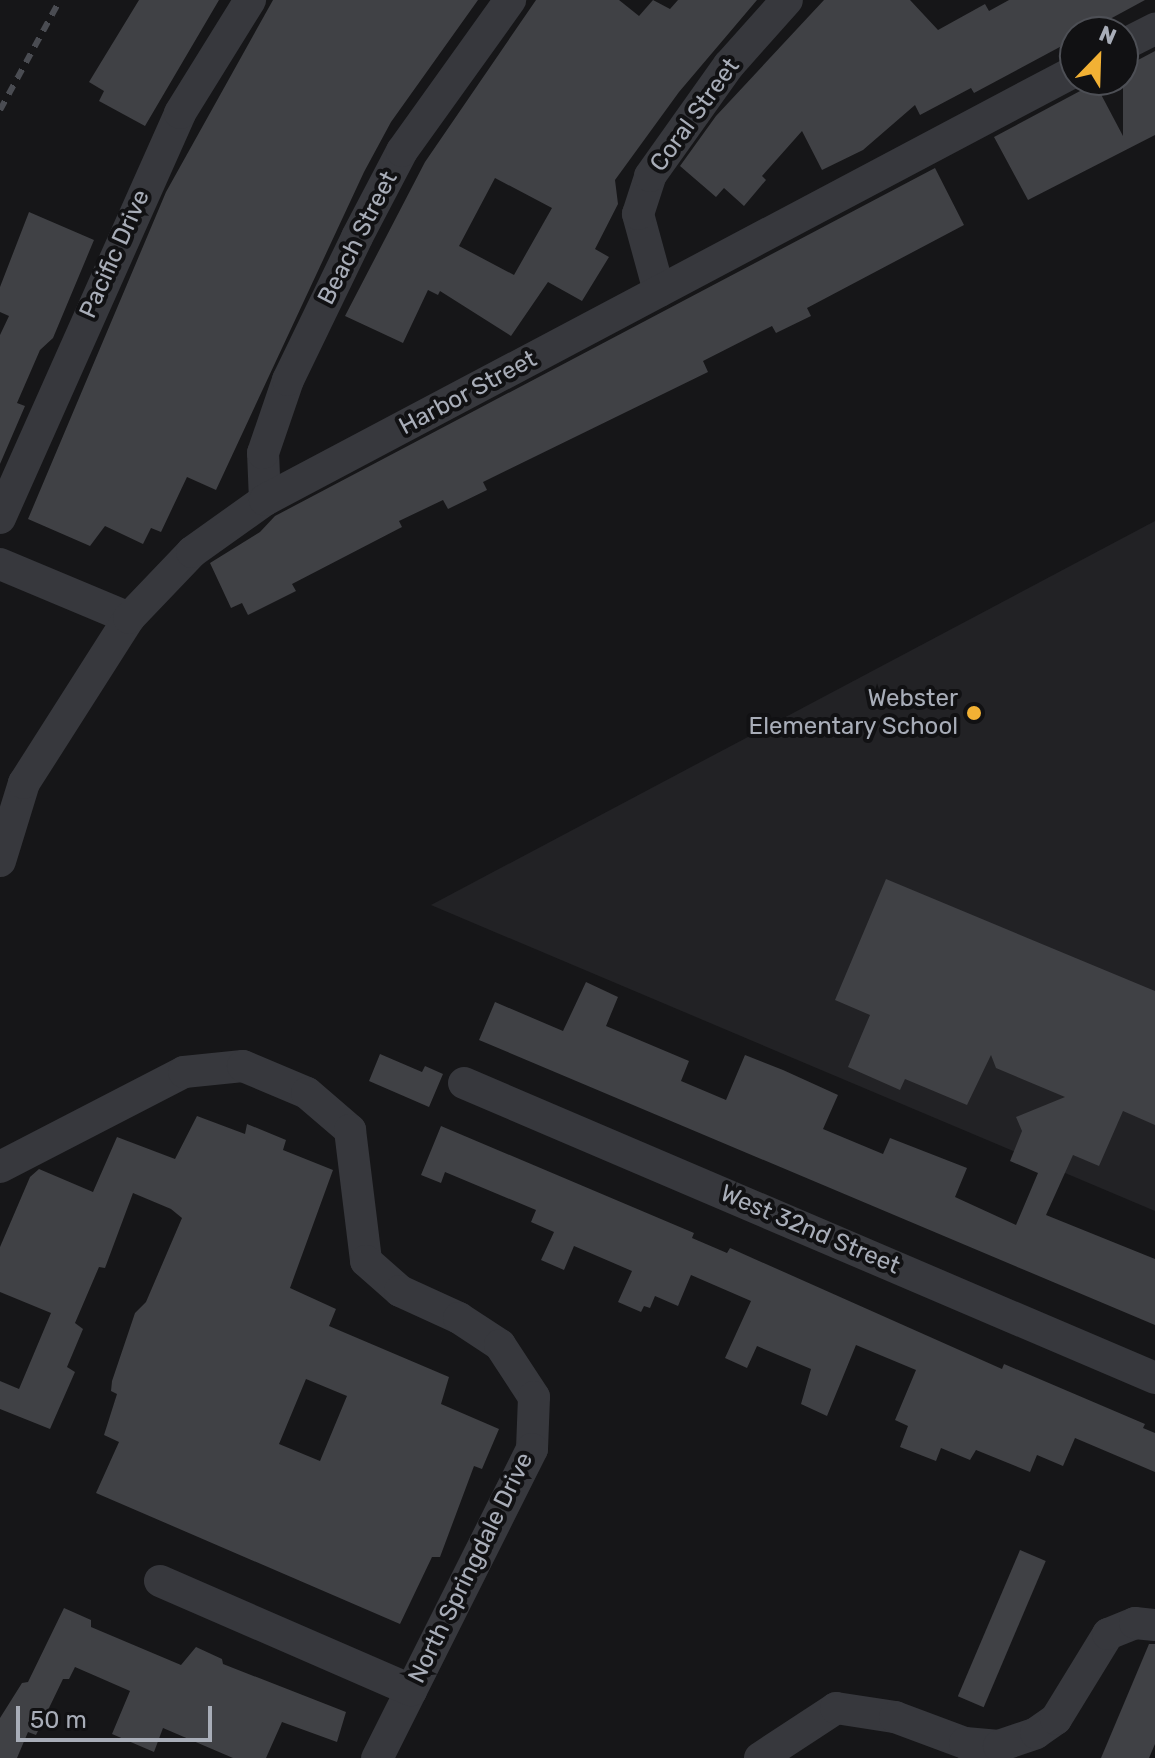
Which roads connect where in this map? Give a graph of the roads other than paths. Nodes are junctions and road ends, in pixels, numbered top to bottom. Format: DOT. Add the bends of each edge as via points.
graph roads {
  1 [pos="250,0"];
  2 [pos="510,0"];
  3 [pos="787,0"];
  4 [pos="1059,79"];
  5 [pos="659,291"];
  6 [pos="265,500"];
  7 [pos="0,518"];
  8 [pos="0,564"];
  9 [pos="129,618"];
  10 [pos="0,861"];
  11 [pos="464,1083"];
  12 [pos="0,1167"];
  13 [pos="1155,1378"];
  14 [pos="160,1581"];
  15 [pos="1155,1625"];
  16 [pos="411,1690"];
  17 [pos="1041,1746"];
  18 [pos="962,1751"];
  19 [pos="377,1758"];
  20 [pos="760,1758"];
  1 -- 7 [label="street, Pacific Drive" via="180,113"];
  2 -- 6 [label="street, Beach Street" via="402,151 357,237 288,380 263,453"];
  3 -- 5 [label="street, Coral Street" via="729,65 650,176 638,214"];
  4 -- 5 [label="street, Harbor Street"];
  5 -- 6 [label="street, Harbor Street"];
  6 -- 9 [label="street, Harbor Street" via="192,552"];
  8 -- 9 [label="street"];
  9 -- 10 [label="street, Harbor Street" via="24,783"];
  11 -- 13 [label="street, West 32nd Street"];
  12 -- 16 [label="street, North Springdale Drive" via="184,1072 243,1066 307,1093 350,1130 366,1261 400,1291 459,1318 500,1345 534,1397 532,1449"];
  14 -- 16 [label="street"];
  15 -- 17 [label="street" via="1135,1623 1108,1634"];
  16 -- 19 [label="street, North Springdale Drive"];
  17 -- 18 [label="street"];
  18 -- 20 [label="street" via="895,1717 836,1708"];
}
